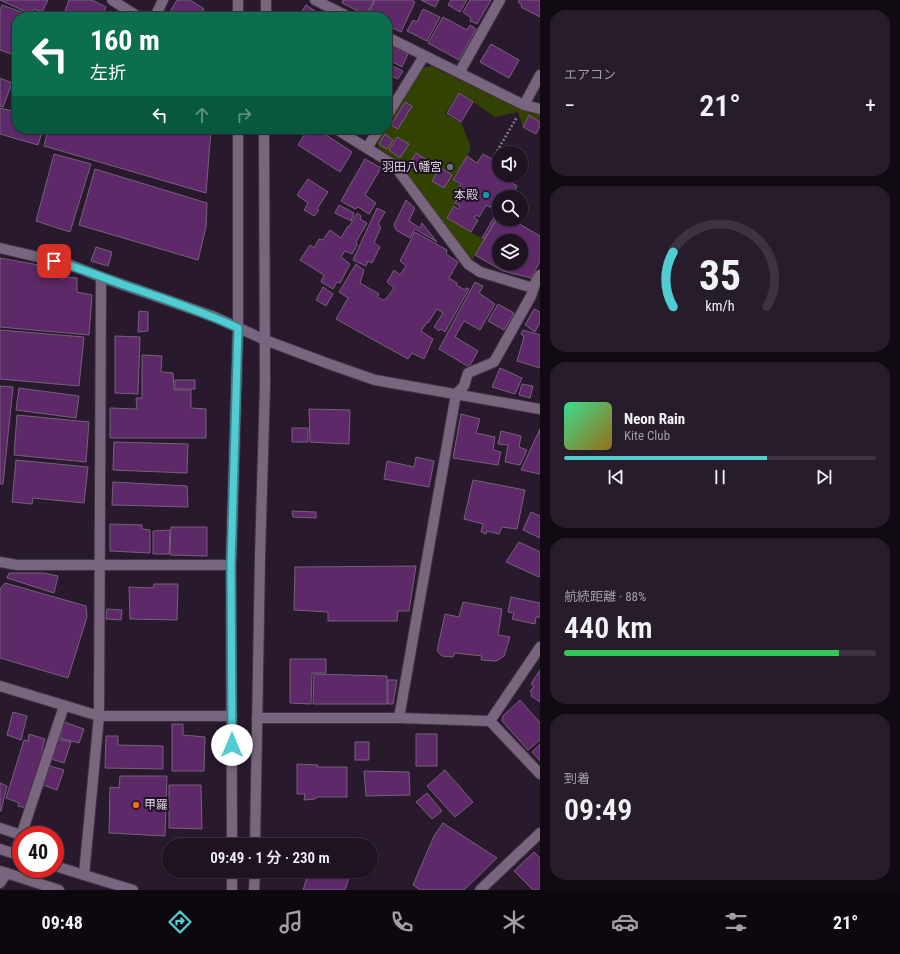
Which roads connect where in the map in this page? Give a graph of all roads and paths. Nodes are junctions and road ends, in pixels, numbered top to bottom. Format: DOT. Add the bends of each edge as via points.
graph roads {
  1 [pos="112,0"];
  2 [pos="163,0"];
  3 [pos="238,0"];
  4 [pos="266,0"];
  5 [pos="315,0"];
  6 [pos="500,0"];
  7 [pos="131,12"];
  8 [pos="157,12"];
  9 [pos="238,12"];
  10 [pos="266,12"];
  11 [pos="339,12"];
  12 [pos="392,40"];
  13 [pos="424,56"];
  14 [pos="459,73"];
  15 [pos="540,75"];
  16 [pos="524,105"];
  17 [pos="392,108"];
  18 [pos="540,109"];
  19 [pos="238,134"];
  20 [pos="264,134"];
  21 [pos="344,134"];
  22 [pos="376,134"];
  23 [pos="500,146"];
  24 [pos="368,148"];
  25 [pos="0,248"];
  26 [pos="540,275"];
  27 [pos="101,277"];
  28 [pos="533,288"];
  29 [pos="238,328"];
  30 [pos="265,340"];
  31 [pos="456,394"];
  32 [pos="540,409"];
  33 [pos="0,562"];
  34 [pos="100,565"];
  35 [pos="231,565"];
  36 [pos="540,647"];
  37 [pos="0,686"];
  38 [pos="64,706"];
  39 [pos="99,716"];
  40 [pos="232,716"];
  41 [pos="257,718"];
  42 [pos="398,718"];
  43 [pos="490,721"];
  44 [pos="540,774"];
  45 [pos="24,826"];
  46 [pos="0,828"];
  47 [pos="12,832"];
  48 [pos="540,833"];
  49 [pos="232,838"];
  50 [pos="255,838"];
  51 [pos="0,849"];
  52 [pos="12,853"];
  53 [pos="64,869"];
  54 [pos="3,872"];
  55 [pos="84,875"];
  56 [pos="232,878"];
  57 [pos="255,878"];
  58 [pos="0,883"];
  59 [pos="58,890"];
  60 [pos="133,890"];
  61 [pos="232,890"];
  62 [pos="254,890"];
  63 [pos="480,890"];
  1 -- 7 [label="street"];
  2 -- 8 [label="street"];
  3 -- 9 [label="street"];
  4 -- 10 [label="street"];
  5 -- 11 [label="street"];
  6 -- 14 [label="street"];
  12 -- 13 [label="street"];
  13 -- 14 [label="street"];
  13 -- 17 [label="street"];
  14 -- 16 [label="street"];
  15 -- 16 [label="street"];
  16 -- 18 [label="street"];
  16 -- 23 [label="path"];
  19 -- 29 [label="street"];
  20 -- 30 [label="street"];
  21 -- 24 [label="street"];
  22 -- 24 [label="street"];
  24 -- 28 [label="street" via="394,165 468,264 480,272"];
  25 -- 27 [label="street" via="68,264"];
  26 -- 28 [label="street"];
  27 -- 29 [label="street" via="215,317"];
  27 -- 34 [label="street"];
  28 -- 31 [label="street" via="494,362 468,373 464,386"];
  29 -- 30 [label="street"];
  29 -- 35 [label="street"];
  30 -- 31 [label="street" via="375,380"];
  30 -- 41 [label="street"];
  31 -- 32 [label="street"];
  31 -- 42 [label="street"];
  33 -- 34 [label="street" via="17,565"];
  34 -- 35 [label="street"];
  34 -- 39 [label="street"];
  35 -- 40 [label="street"];
  36 -- 43 [label="street"];
  37 -- 38 [label="street"];
  38 -- 39 [label="street"];
  38 -- 45 [label="street"];
  39 -- 40 [label="street"];
  39 -- 55 [label="street"];
  40 -- 49 [label="street"];
  41 -- 42 [label="street"];
  41 -- 50 [label="street"];
  42 -- 43 [label="street"];
  43 -- 44 [label="street"];
  46 -- 47 [label="street"];
  48 -- 63 [label="street"];
  51 -- 52 [label="street"];
  53 -- 55 [label="street"];
  54 -- 58 [label="street"];
  54 -- 59 [label="street"];
  55 -- 60 [label="street"];
  56 -- 61 [label="street"];
  57 -- 62 [label="street"];
}
